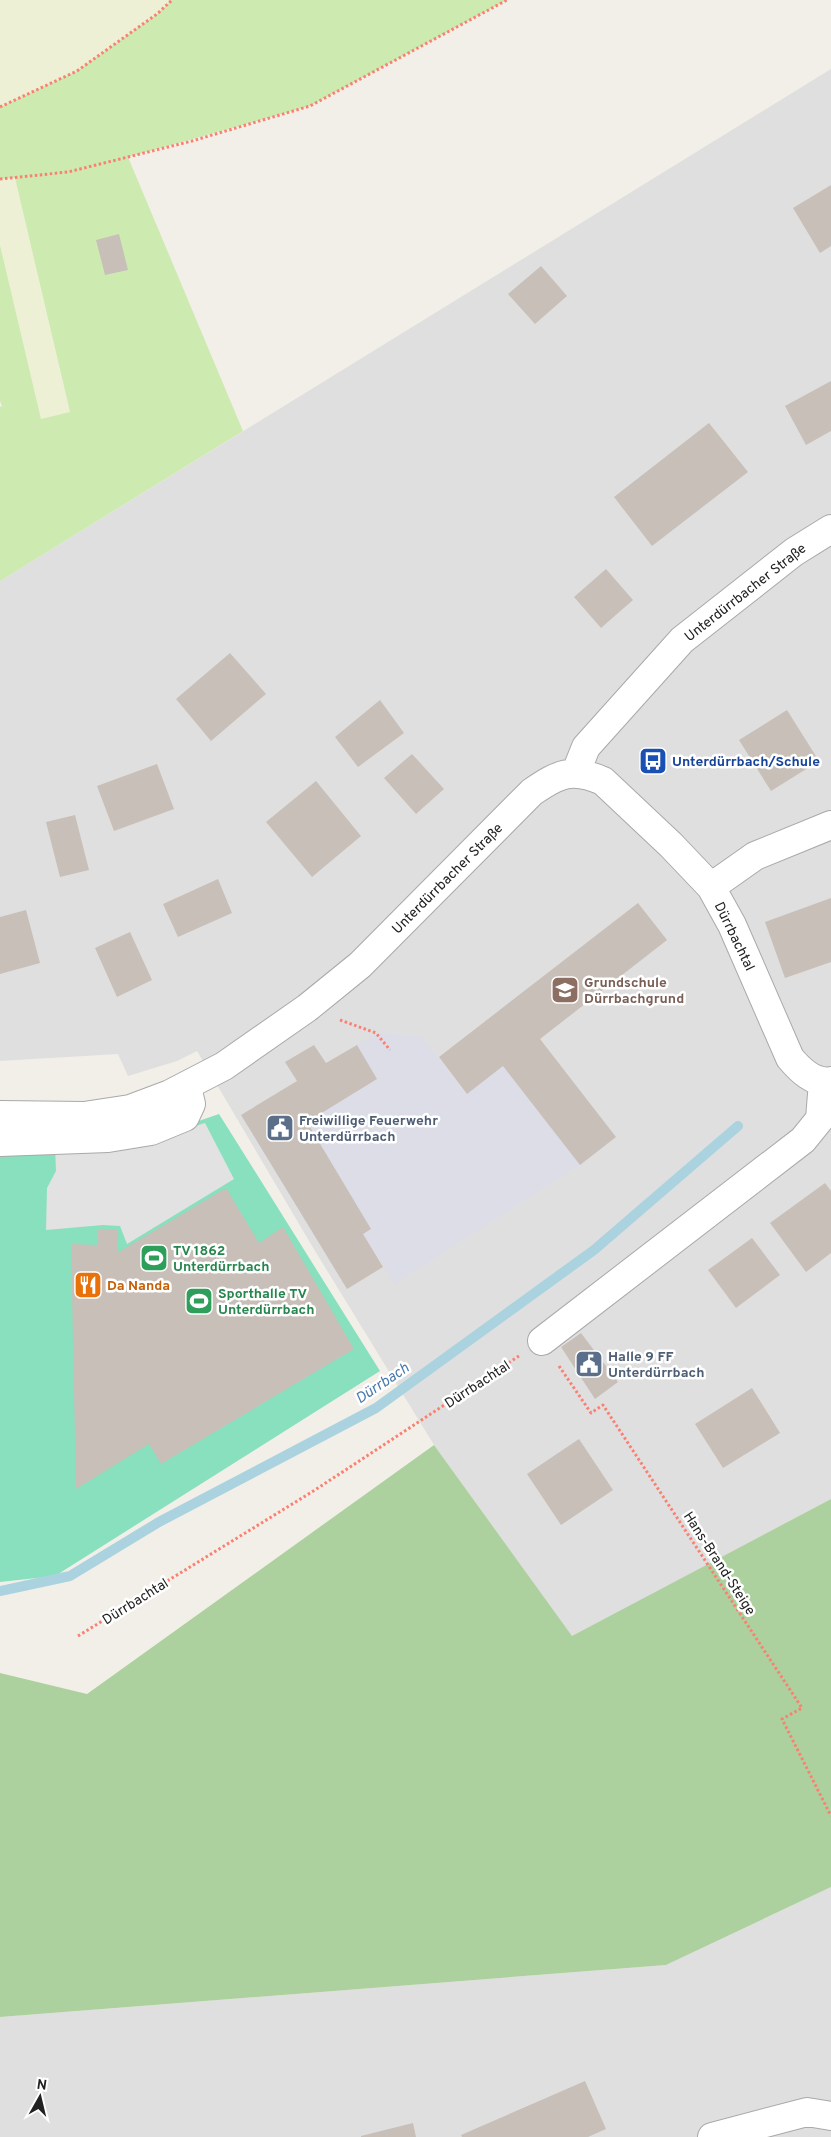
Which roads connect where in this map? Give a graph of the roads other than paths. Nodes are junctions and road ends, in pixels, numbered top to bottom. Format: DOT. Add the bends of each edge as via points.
graph roads {
  1 [pos="831,529"];
  2 [pos="576,772"];
  3 [pos="831,825"];
  4 [pos="711,887"];
  5 [pos="827,1081"];
  6 [pos="187,1087"];
  7 [pos="0,1115"];
  8 [pos="0,1142"];
  9 [pos="542,1341"];
  10 [pos="831,2116"];
  11 [pos="712,2137"];
  1 -- 2 [label="street, Unterdürrbacher Straße" via="794,552 682,640 586,748"];
  2 -- 4 [label="street, Dürrbachtal" via="603,781"];
  2 -- 6 [label="street, Unterdürrbacher Straße" via="552,778 532,792 360,965 307,1008 224,1066"];
  3 -- 4 [label="street" via="755,856"];
  4 -- 5 [label="street, Dürrbachtal" via="732,924 790,1058 801,1071"];
  5 -- 9 [label="street, Dürrbachtal" via="820,1119 803,1140"];
  6 -- 7 [label="street, Unterdürrbacher Straße" via="130,1109 84,1116"];
  6 -- 8 [label="street" via="191,1104 185,1117 150,1131 108,1138"];
  10 -- 11 [label="street" via="807,2112"];
}
